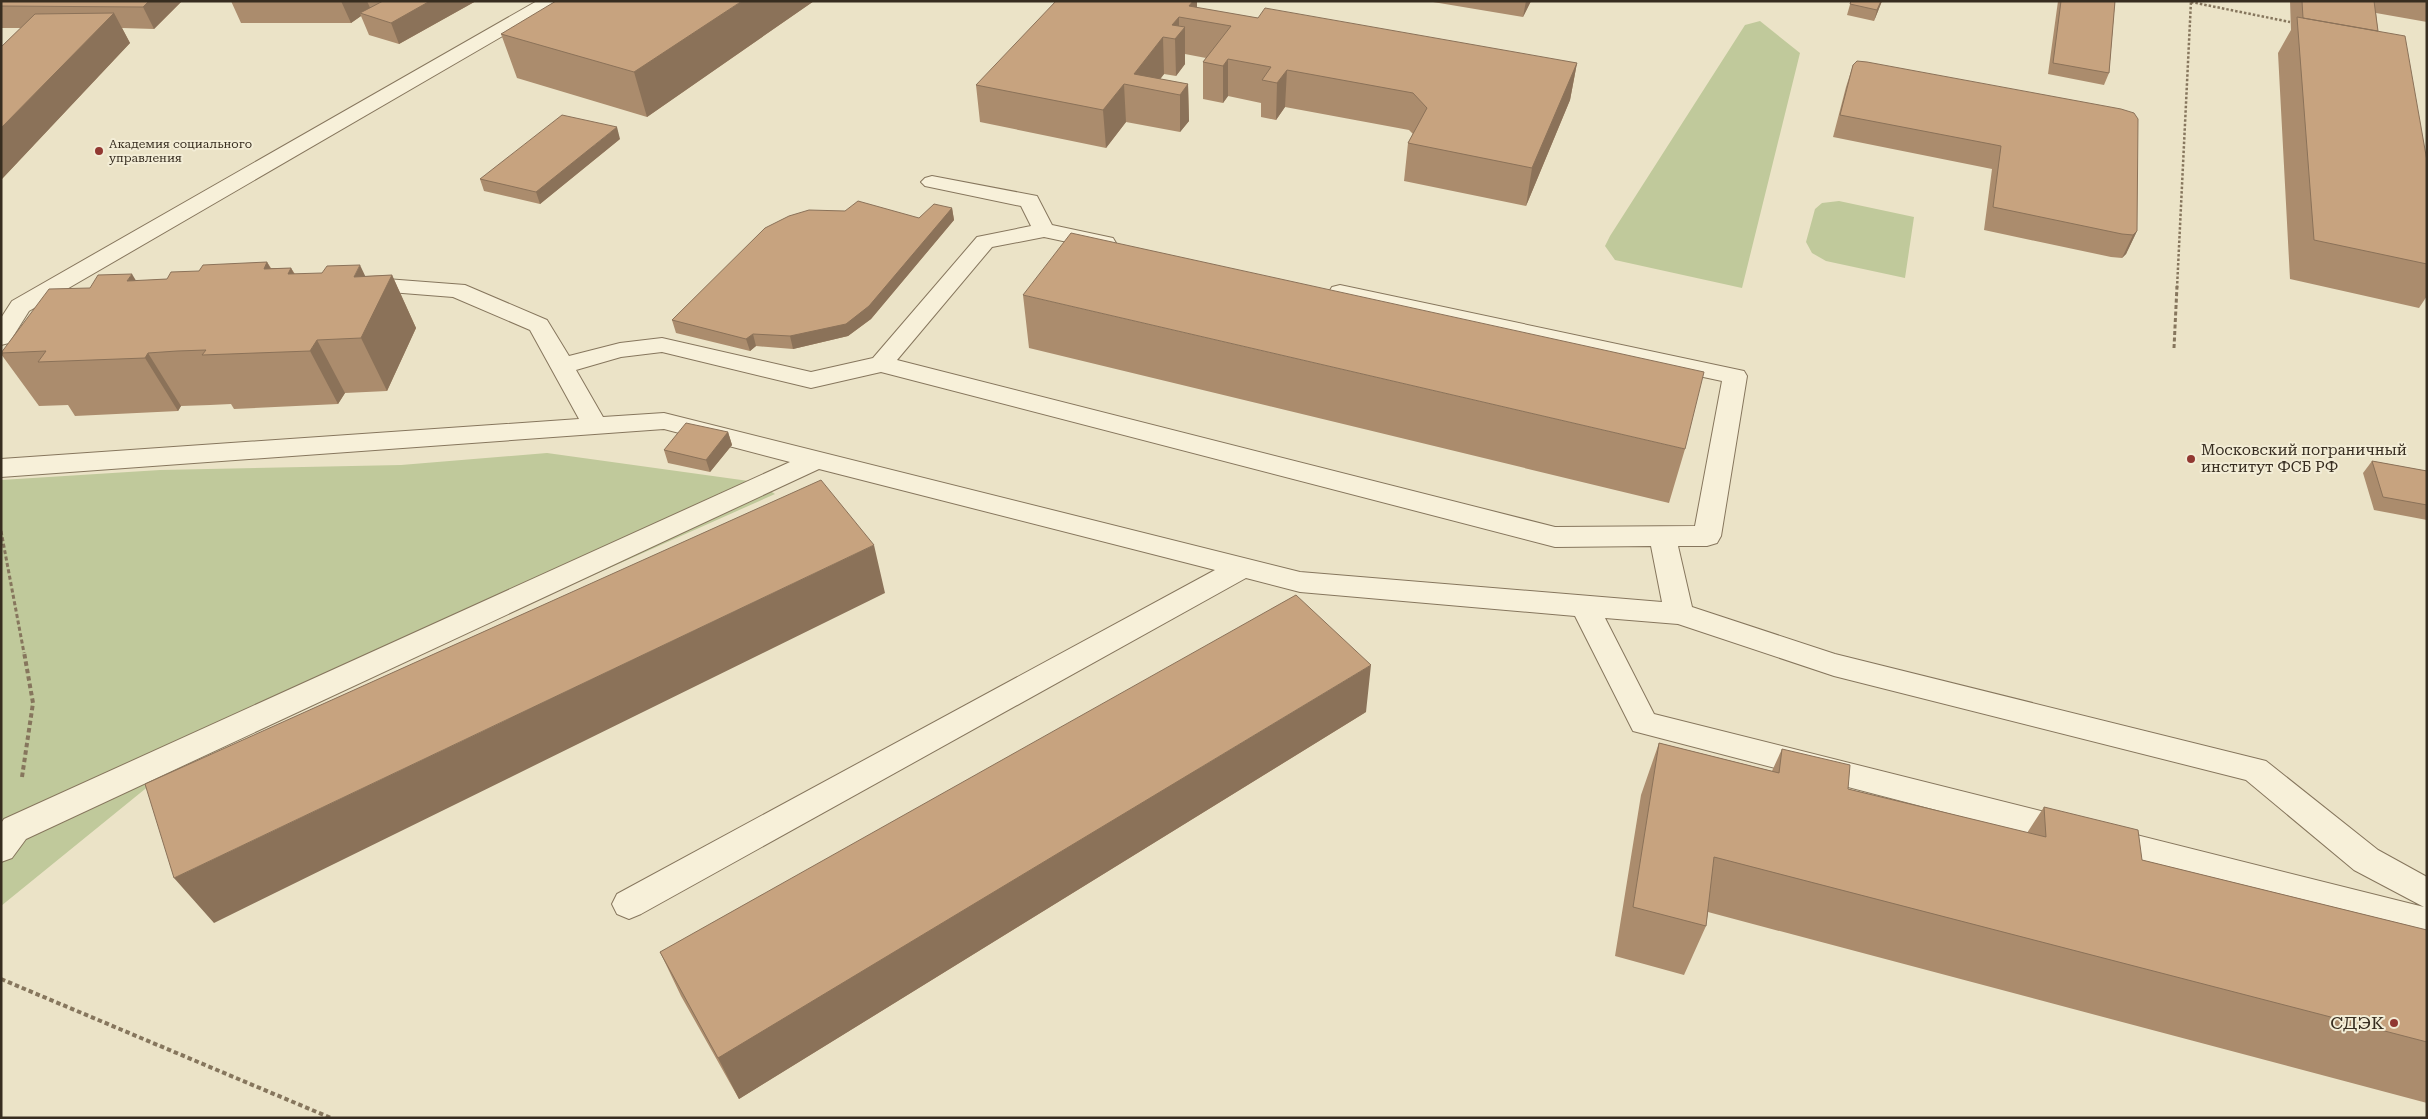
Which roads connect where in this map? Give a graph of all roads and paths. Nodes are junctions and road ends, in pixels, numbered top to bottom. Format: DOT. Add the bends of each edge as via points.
graph roads {
  1 [pos="550,1"];
  2 [pos="2191,2"];
  3 [pos="2290,22"];
  4 [pos="932,182"];
  5 [pos="1044,230"];
  6 [pos="1132,248"];
  7 [pos="338,283"];
  8 [pos="1316,287"];
  9 [pos="51,288"];
  10 [pos="90,288"];
  11 [pos="1,338"];
  12 [pos="2174,348"];
  13 [pos="881,364"];
  14 [pos="562,366"];
  15 [pos="596,426"];
  16 [pos="816,460"];
  17 [pos="1,468"];
  18 [pos="1,531"];
  19 [pos="1663,536"];
  20 [pos="1242,568"];
  21 [pos="1584,606"];
  22 [pos="1679,614"];
  23 [pos="8,839"];
  24 [pos="2427,894"];
  25 [pos="630,904"];
  26 [pos="2427,923"];
  27 [pos="1,979"];
  28 [pos="331,1118"];
  1 -- 9 [label="lane"];
  2 -- 3 [label="path"];
  2 -- 12 [label="path"];
  4 -- 5 [label="lane" via="1029,201"];
  5 -- 6 [label="lane"];
  5 -- 13 [label="lane" via="985,242"];
  7 -- 14 [label="lane" via="457,290 539,325"];
  8 -- 19 [label="lane" via="1735,376 1707,536"];
  9 -- 10 [label="lane"];
  9 -- 11 [label="lane" via="20,306"];
  13 -- 14 [label="lane" via="811,380 662,345 620,350"];
  13 -- 19 [label="lane" via="1555,537"];
  14 -- 15 [label="lane"];
  15 -- 16 [label="lane" via="664,421"];
  15 -- 17 [label="lane"];
  16 -- 20 [label="lane"];
  16 -- 23 [label="lane"];
  18 -- 23 [label="path" via="33,703"];
  19 -- 22 [label="lane"];
  20 -- 21 [label="lane" via="1300,582"];
  20 -- 25 [label="lane"];
  21 -- 22 [label="lane"];
  21 -- 26 [label="lane" via="1644,723"];
  22 -- 24 [label="lane" via="1834,665 2255,770 2366,860"];
  27 -- 28 [label="path"];
}
